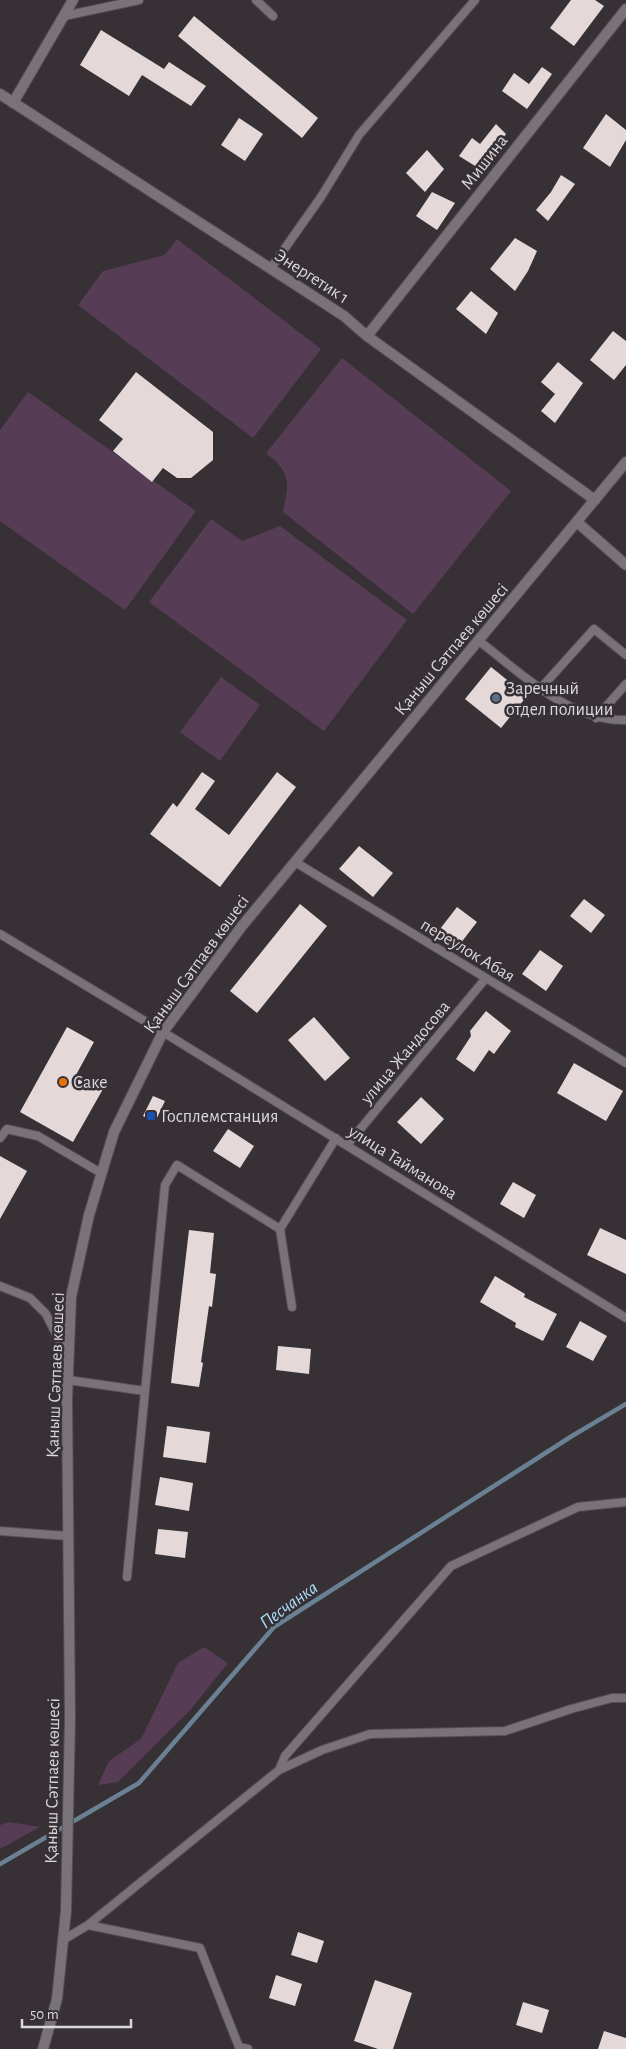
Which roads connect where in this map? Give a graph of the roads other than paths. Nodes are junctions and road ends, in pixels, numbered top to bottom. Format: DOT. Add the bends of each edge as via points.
graph roads {
  1 [pos="73,0"];
  2 [pos="139,0"];
  3 [pos="256,0"];
  4 [pos="475,0"];
  5 [pos="626,9"];
  6 [pos="64,16"];
  7 [pos="273,16"];
  8 [pos="0,94"];
  9 [pos="13,103"];
  10 [pos="270,268"];
  11 [pos="367,336"];
  12 [pos="626,462"];
  13 [pos="594,500"];
  14 [pos="577,522"];
  15 [pos="626,565"];
  16 [pos="479,641"];
  17 [pos="626,655"];
  18 [pos="626,684"];
  19 [pos="541,688"];
  20 [pos="596,718"];
  21 [pos="626,720"];
  22 [pos="295,862"];
  23 [pos="1,935"];
  24 [pos="486,978"];
  25 [pos="164,1032"];
  26 [pos="626,1063"];
  27 [pos="0,1138"];
  28 [pos="336,1138"];
  29 [pos="347,1145"];
  30 [pos="101,1173"];
  31 [pos="280,1229"];
  32 [pos="0,1286"];
  33 [pos="292,1307"];
  34 [pos="626,1318"];
  35 [pos="68,1360"];
  36 [pos="68,1380"];
  37 [pos="145,1391"];
  38 [pos="626,1502"];
  39 [pos="0,1531"];
  40 [pos="68,1536"];
  41 [pos="127,1577"];
  42 [pos="626,1698"];
  43 [pos="279,1770"];
  44 [pos="88,1925"];
  45 [pos="63,1940"];
  46 [pos="43,2049"];
  47 [pos="248,2049"];
  1 -- 6 [label="street"];
  2 -- 6 [label="lane"];
  3 -- 7 [label="lane"];
  4 -- 10 [label="lane" via="359,134 321,197"];
  5 -- 11 [label="street, Мишина"];
  6 -- 9 [label="street"];
  8 -- 9 [label="street, Энергетик 1"];
  9 -- 10 [label="street, Энергетик 1"];
  10 -- 11 [label="street, Энергетик 1" via="344,316"];
  11 -- 13 [label="street, Энергетик 1"];
  12 -- 13 [label="street, Қаныш Сәтпаев көшесі"];
  13 -- 14 [label="street, Қаныш Сәтпаев көшесі"];
  14 -- 15 [label="street"];
  14 -- 16 [label="street, Қаныш Сәтпаев көшесі"];
  16 -- 19 [label="lane"];
  16 -- 22 [label="street, Қаныш Сәтпаев көшесі"];
  17 -- 19 [label="lane" via="594,629"];
  18 -- 20 [label="lane"];
  19 -- 20 [label="lane" via="577,711"];
  20 -- 21 [label="lane"];
  22 -- 24 [label="lane, переулок Абая"];
  22 -- 25 [label="street, Қаныш Сәтпаев көшесі" via="242,926"];
  23 -- 25 [label="lane, улица Тайманова"];
  24 -- 26 [label="lane, переулок Абая"];
  24 -- 29 [label="lane, улица Жандосова"];
  25 -- 28 [label="lane, улица Тайманова"];
  25 -- 30 [label="street, Қаныш Сәтпаев көшесі" via="114,1132"];
  27 -- 30 [label="lane" via="6,1129 38,1136"];
  28 -- 29 [label="lane, улица Тайманова"];
  28 -- 31 [label="lane"];
  29 -- 34 [label="lane, улица Тайманова"];
  30 -- 35 [label="street, Қаныш Сәтпаев көшесі" via="71,1297"];
  31 -- 33 [label="lane"];
  31 -- 37 [label="lane" via="177,1165 165,1185"];
  32 -- 35 [label="lane" via="30,1298 46,1314"];
  35 -- 36 [label="street, Қаныш Сәтпаев көшесі"];
  36 -- 37 [label="lane"];
  36 -- 40 [label="street, Қаныш Сәтпаев көшесі"];
  37 -- 41 [label="lane"];
  38 -- 43 [label="lane" via="578,1507 452,1566 285,1756"];
  39 -- 40 [label="lane"];
  40 -- 45 [label="street, Қаныш Сәтпаев көшесі" via="70,1718"];
  42 -- 43 [label="lane" via="612,1698 571,1709 505,1732 370,1734 322,1750"];
  43 -- 44 [label="lane"];
  44 -- 45 [label="lane"];
  44 -- 47 [label="lane" via="200,1948 239,2046"];
  45 -- 46 [label="street, Қаныш Сәтпаев көшесі" via="57,1999"];
}
